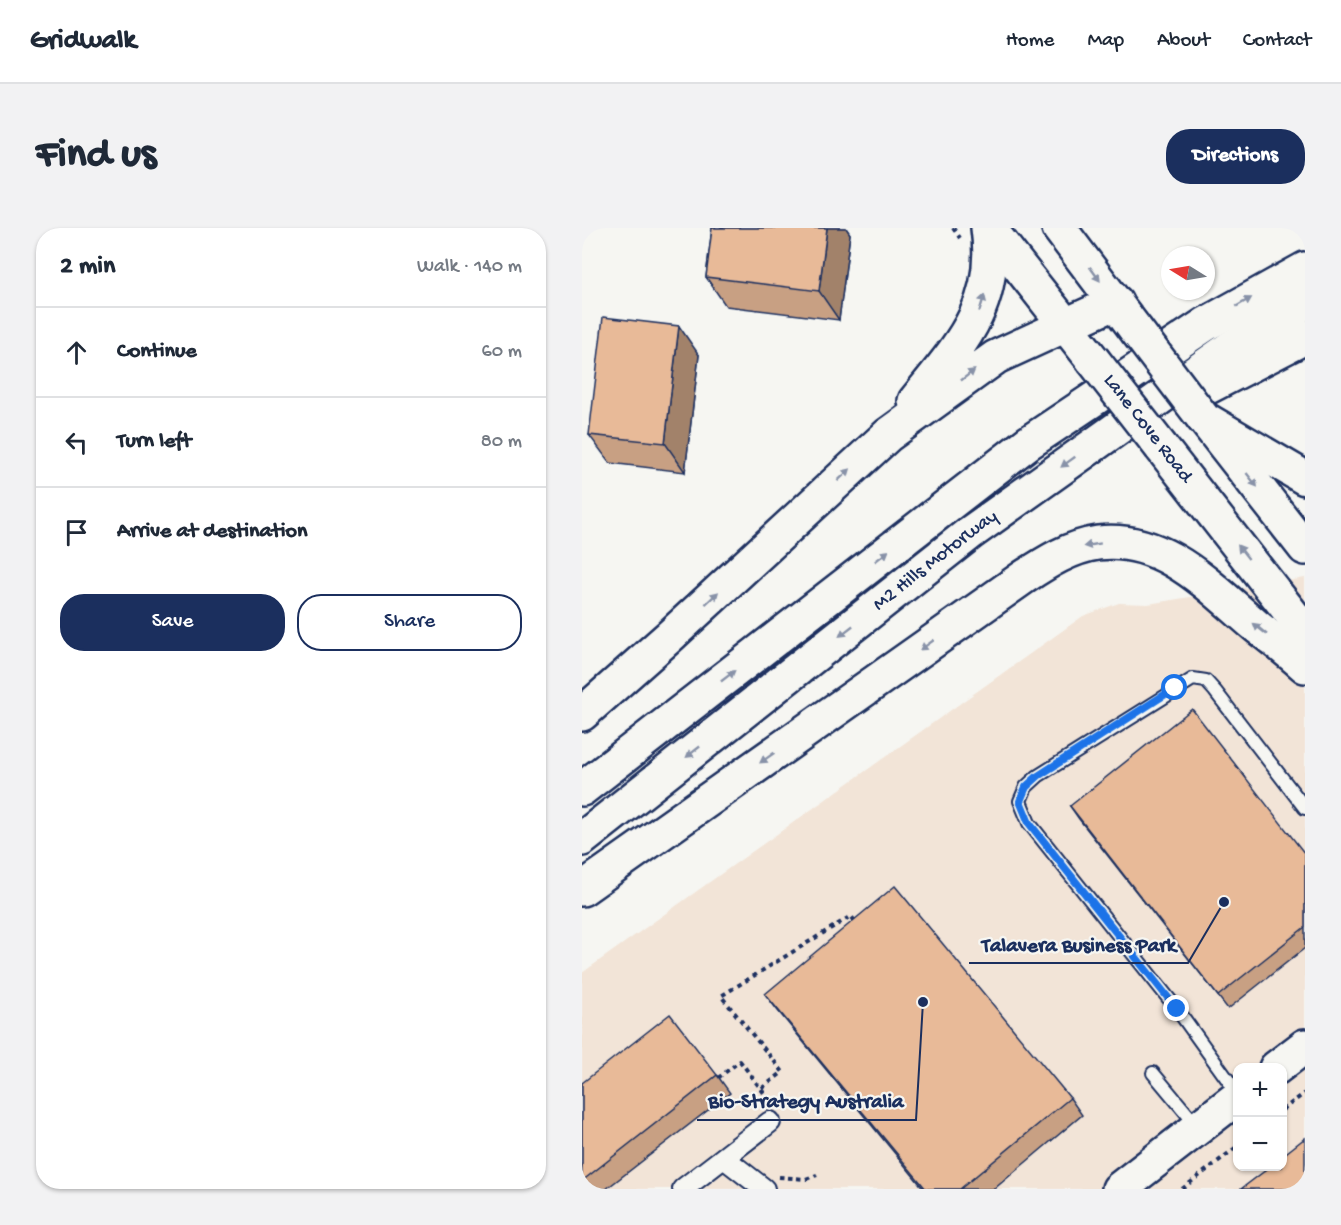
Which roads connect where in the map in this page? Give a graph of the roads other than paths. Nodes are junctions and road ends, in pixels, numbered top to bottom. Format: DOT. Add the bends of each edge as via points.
graph roads {
  1 [pos="989,228"];
  2 [pos="1059,228"];
  3 [pos="1305,269"];
  4 [pos="1116,302"];
  5 [pos="1305,303"];
  6 [pos="1065,327"];
  7 [pos="1305,337"];
  8 [pos="1133,416"];
  9 [pos="1203,418"];
  10 [pos="888,435"];
  11 [pos="1305,478"];
  12 [pos="1305,548"];
  13 [pos="1305,632"];
  14 [pos="1305,666"];
  15 [pos="582,714"];
  16 [pos="582,789"];
  17 [pos="1305,808"];
  18 [pos="582,839"];
  19 [pos="582,889"];
  20 [pos="1305,1046"];
  21 [pos="1283,1063"];
  22 [pos="1153,1073"];
  23 [pos="1233,1088"];
  24 [pos="1233,1099"];
  25 [pos="767,1113"];
  26 [pos="1198,1127"];
  27 [pos="724,1158"];
  28 [pos="762,1188"];
  29 [pos="683,1189"];
  30 [pos="1119,1189"];
  1 -- 6 [label="main road, Lane Cove Road"];
  10 -- 1 [label="main road, one-way" via="965,338 980,312 990,266"];
  2 -- 4 [label="main road, one-way"];
  16 -- 3 [label="main road, M2 Hills Motorway, one-way" via="1036,437 1206,324"];
  4 -- 6 [label="main road"];
  4 -- 9 [label="main road, bridge"];
  5 -- 8 [label="main road, M2 Hills Motorway" via="1230,348"];
  10 -- 6 [label="main road, one-way" via="996,357 1032,338"];
  13 -- 6 [label="main road, Lane Cove Road, one-way, bridge"];
  7 -- 8 [label="main road" via="1178,403"];
  8 -- 18 [label="main road, M2 Hills Motorway, one-way" via="970,533"];
  9 -- 11 [label="main road"];
  9 -- 12 [label="main road, one-way"];
  15 -- 10 [label="main road, one-way"];
  14 -- 19 [label="main road, one-way" via="1180,564 1137,546 1086,546 1061,555 1024,577"];
  17 -- 23 [label="lane" via="1215,691 1206,681 1193,680 1038,776 1026,787 1020,801 1029,823 1177,1009"];
  20 -- 21 [label="main road"];
  22 -- 26 [label="lane"];
  24 -- 26 [label="main road"];
  25 -- 27 [label="street"];
  26 -- 30 [label="main road"];
  27 -- 28 [label="street"];
  27 -- 29 [label="street"];
}
